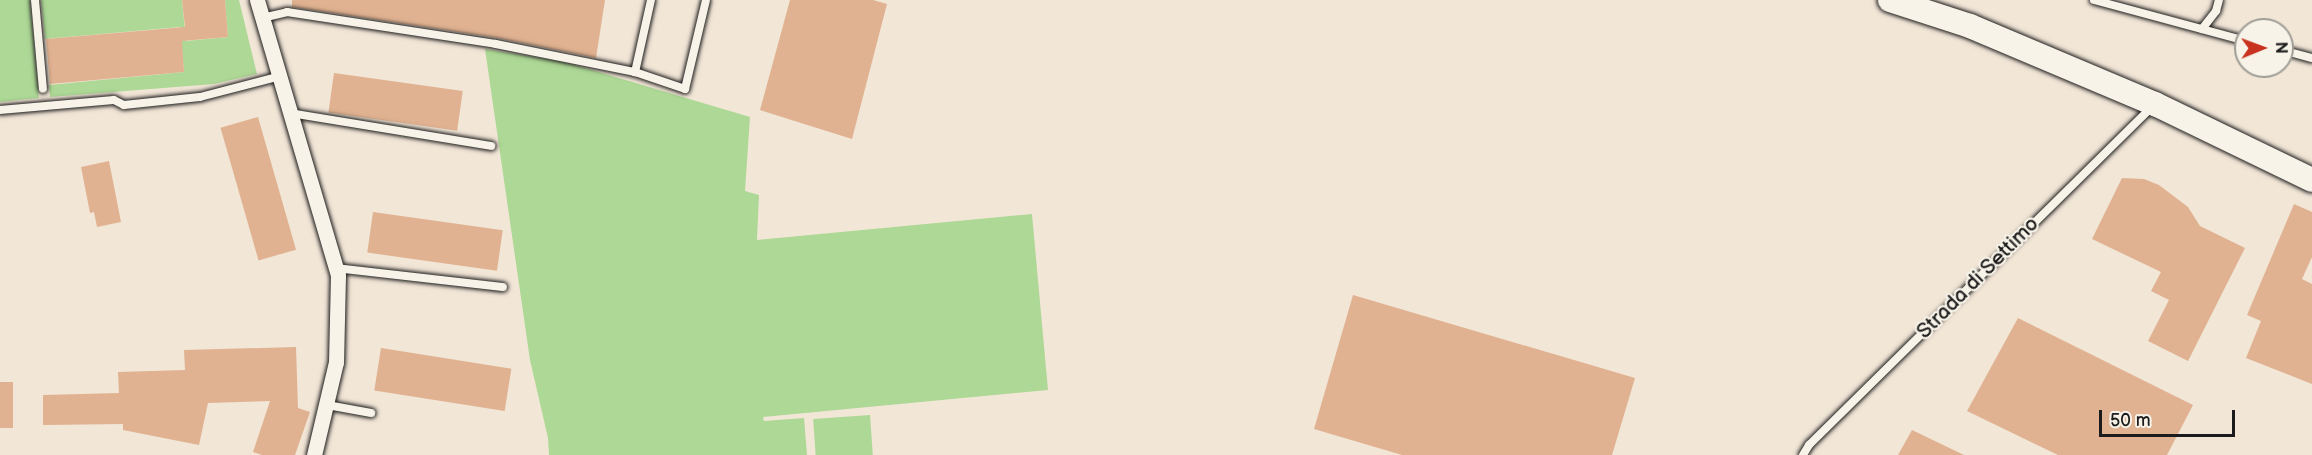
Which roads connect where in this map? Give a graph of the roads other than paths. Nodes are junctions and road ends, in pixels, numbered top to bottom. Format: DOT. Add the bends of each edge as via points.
graph roads {
  1 [pos="35,0"];
  2 [pos="257,0"];
  3 [pos="651,0"];
  4 [pos="706,0"];
  5 [pos="1890,0"];
  6 [pos="2099,0"];
  7 [pos="2219,0"];
  8 [pos="260,19"];
  9 [pos="2202,29"];
  10 [pos="2234,38"];
  11 [pos="2294,53"];
  12 [pos="2312,58"];
  13 [pos="635,72"];
  14 [pos="277,77"];
  15 [pos="43,89"];
  16 [pos="2155,104"];
  17 [pos="0,110"];
  18 [pos="289,113"];
  19 [pos="491,146"];
  20 [pos="2312,180"];
  21 [pos="336,268"];
  22 [pos="503,287"];
  23 [pos="327,405"];
  24 [pos="371,413"];
  25 [pos="314,455"];
  26 [pos="1803,455"];
  1 -- 15 [label="lane"];
  2 -- 8 [label="street"];
  3 -- 13 [label="lane"];
  4 -- 13 [label="lane" via="685,89"];
  5 -- 16 [label="main road" via="1970,26"];
  6 -- 9 [label="lane"];
  7 -- 9 [label="lane"];
  8 -- 13 [label="lane" via="286,12 496,44"];
  8 -- 14 [label="street"];
  9 -- 10 [label="lane"];
  11 -- 12 [label="lane"];
  14 -- 17 [label="lane" via="200,97 124,105 114,100"];
  14 -- 18 [label="street"];
  16 -- 20 [label="main road"];
  16 -- 26 [label="lane, Strada di Settimo"];
  18 -- 19 [label="lane"];
  18 -- 21 [label="street"];
  21 -- 22 [label="lane"];
  21 -- 23 [label="street" via="336,362"];
  23 -- 24 [label="lane"];
  23 -- 25 [label="street"];
}
